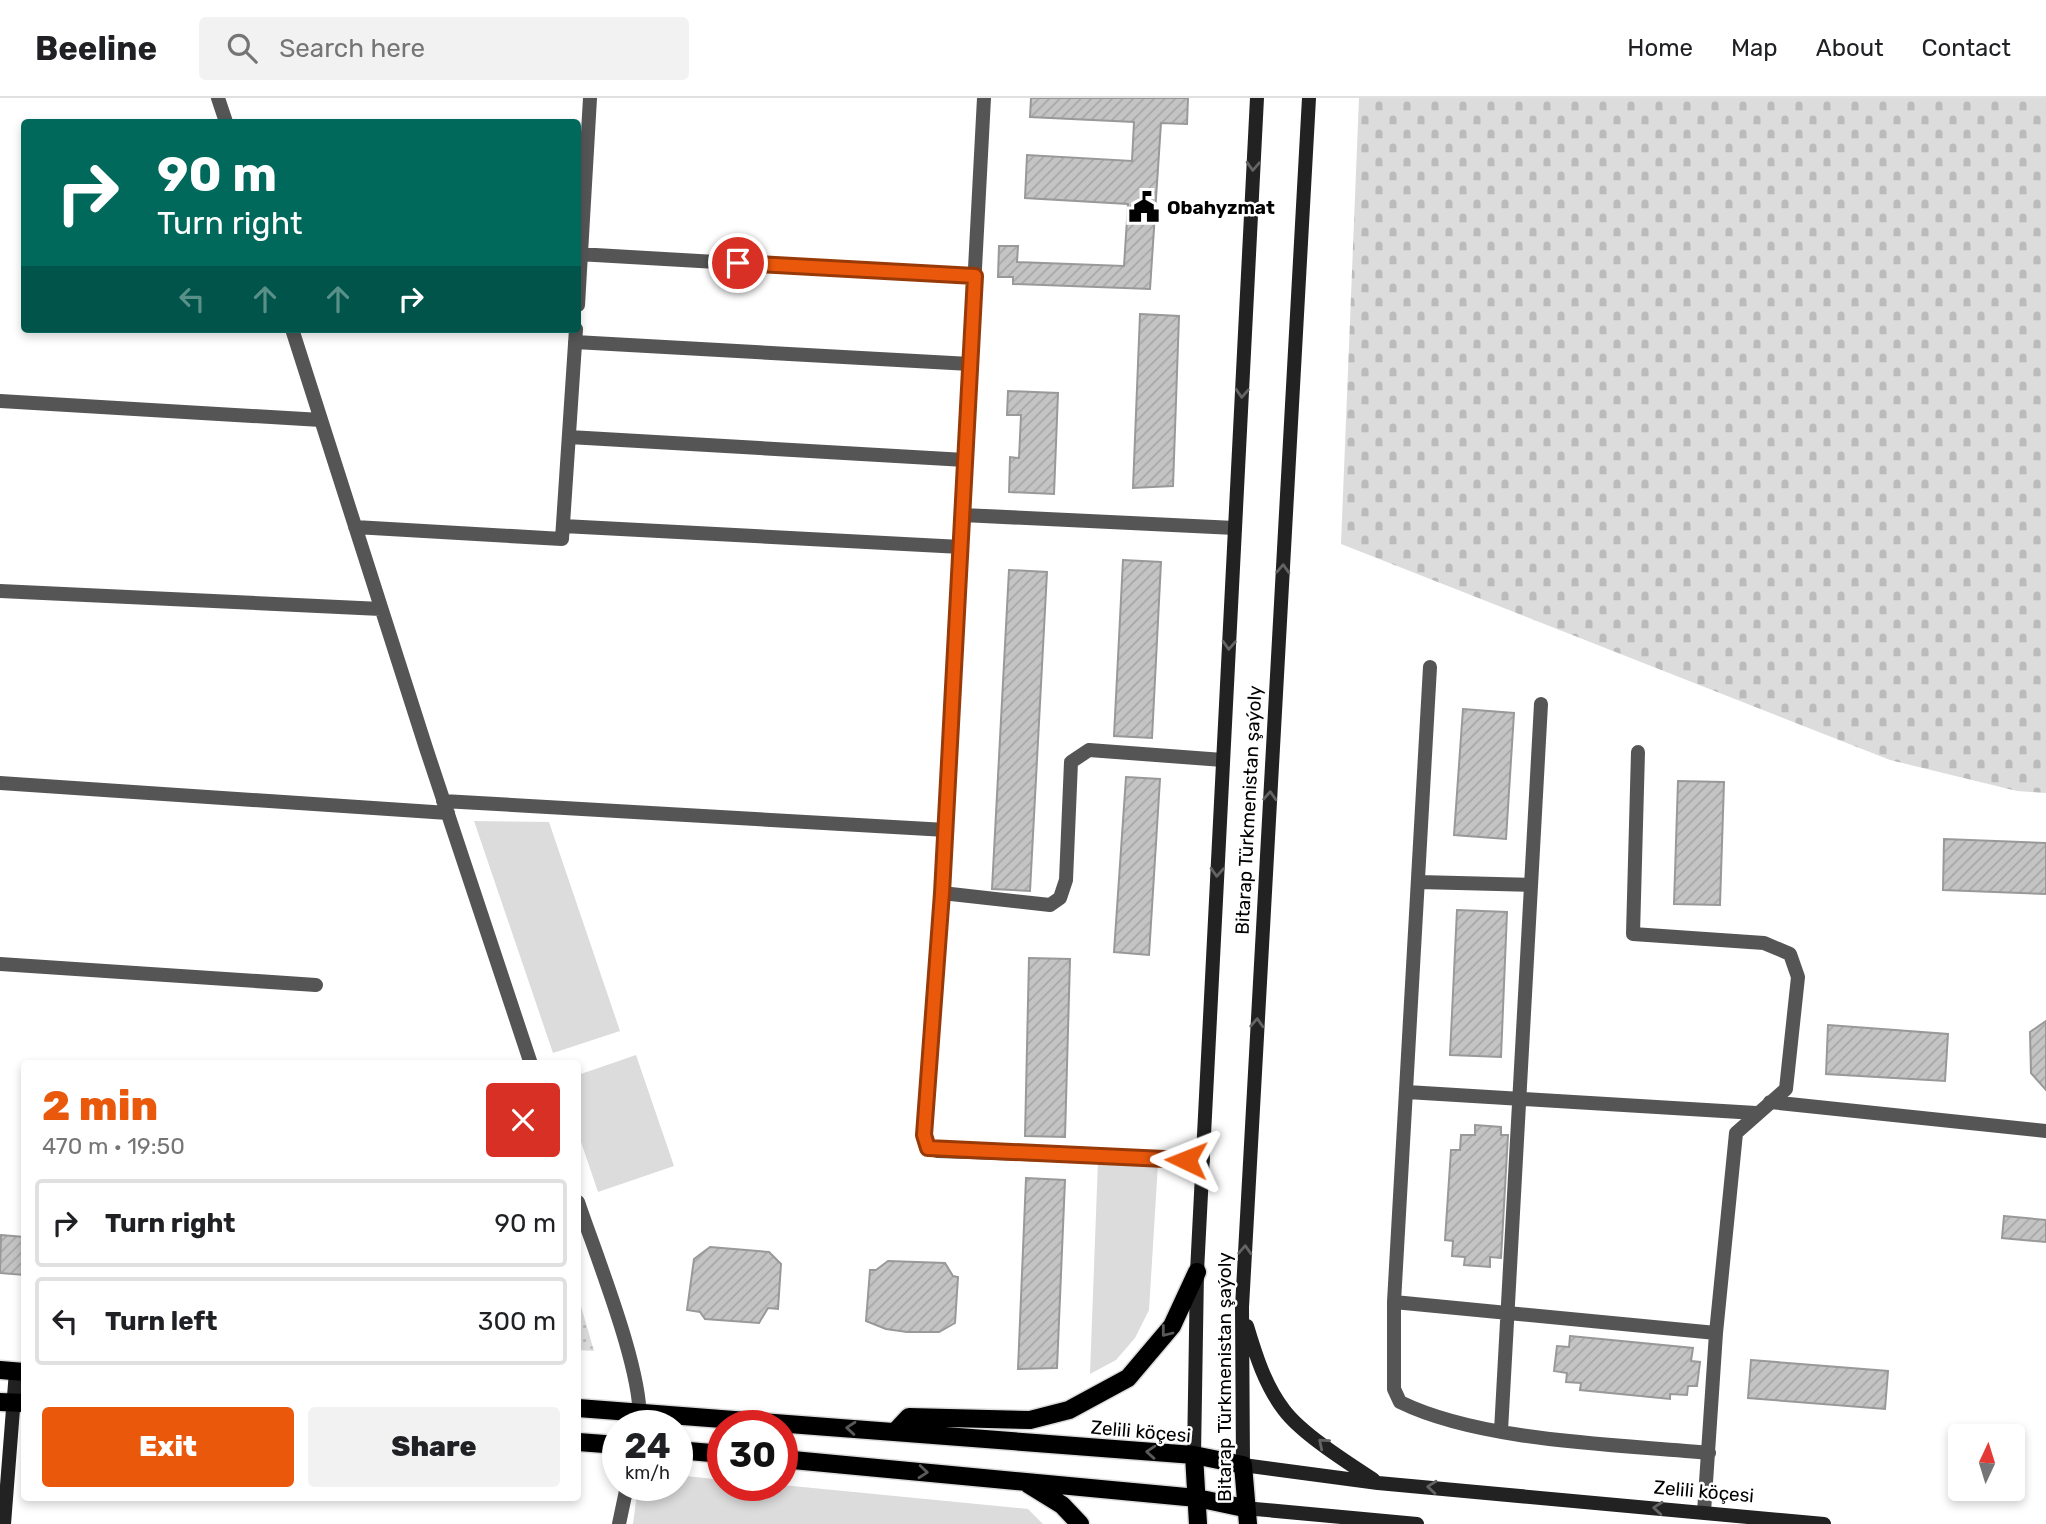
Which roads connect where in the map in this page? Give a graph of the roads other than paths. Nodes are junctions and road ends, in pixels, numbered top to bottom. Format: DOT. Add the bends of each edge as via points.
graph roads {
  1 [pos="218,98"];
  2 [pos="590,98"];
  3 [pos="984,98"];
  4 [pos="1257,98"];
  5 [pos="1309,98"];
  6 [pos="225,119"];
  7 [pos="581,226"];
  8 [pos="581,254"];
  9 [pos="975,276"];
  10 [pos="293,333"];
  11 [pos="576,335"];
  12 [pos="970,364"];
  13 [pos="0,401"];
  14 [pos="321,420"];
  15 [pos="569,437"];
  16 [pos="965,460"];
  17 [pos="963,515"];
  18 [pos="563,526"];
  19 [pos="355,527"];
  20 [pos="1235,528"];
  21 [pos="961,547"];
  22 [pos="0,591"];
  23 [pos="382,609"];
  24 [pos="1430,667"];
  25 [pos="1541,704"];
  26 [pos="1638,752"];
  27 [pos="1223,760"];
  28 [pos="0,783"];
  29 [pos="445,807"];
  30 [pos="946,830"];
  31 [pos="1419,882"];
  32 [pos="1531,885"];
  33 [pos="942,893"];
  34 [pos="0,964"];
  35 [pos="316,985"];
  36 [pos="530,1060"];
  37 [pos="1406,1092"];
  38 [pos="1519,1099"];
  39 [pos="1770,1102"];
  40 [pos="1756,1113"];
  41 [pos="2046,1131"];
  42 [pos="1203,1160"];
  43 [pos="581,1211"];
  44 [pos="1197,1272"];
  45 [pos="1394,1302"];
  46 [pos="1242,1307"];
  47 [pos="1507,1313"];
  48 [pos="1716,1333"];
  49 [pos="14,1371"];
  50 [pos="13,1403"];
  51 [pos="581,1409"];
  52 [pos="638,1410"];
  53 [pos="602,1412"];
  54 [pos="693,1422"];
  55 [pos="1501,1431"];
  56 [pos="895,1432"];
  57 [pos="581,1442"];
  58 [pos="602,1444"];
  59 [pos="1709,1453"];
  60 [pos="1194,1455"];
  61 [pos="798,1461"];
  62 [pos="1243,1465"];
  63 [pos="1025,1482"];
  64 [pos="1378,1483"];
  65 [pos="1197,1498"];
  66 [pos="624,1501"];
  67 [pos="1704,1512"];
  68 [pos="1246,1516"];
  69 [pos="4,1524"];
  70 [pos="619,1524"];
  71 [pos="1080,1524"];
  72 [pos="1198,1524"];
  73 [pos="1417,1524"];
  74 [pos="1824,1524"];
  1 -- 6 [label="street"];
  2 -- 7 [label="street"];
  3 -- 9 [label="street"];
  4 -- 20 [label="main road, Bitarap Türkmenistan şaýoly, one-way"];
  46 -- 5 [label="main road, Bitarap Türkmenistan şaýoly, one-way"];
  8 -- 9 [label="street"];
  9 -- 12 [label="street"];
  10 -- 14 [label="street"];
  11 -- 12 [label="street"];
  11 -- 15 [label="street"];
  12 -- 16 [label="street"];
  13 -- 14 [label="street"];
  14 -- 19 [label="street"];
  15 -- 16 [label="street"];
  15 -- 18 [label="street"];
  16 -- 17 [label="street"];
  17 -- 20 [label="street"];
  17 -- 21 [label="street"];
  18 -- 19 [label="street" via="562,539"];
  18 -- 21 [label="street"];
  19 -- 23 [label="street"];
  20 -- 27 [label="main road, Bitarap Türkmenistan şaýoly, one-way"];
  21 -- 30 [label="street"];
  22 -- 23 [label="street"];
  23 -- 29 [label="street"];
  24 -- 31 [label="street"];
  25 -- 32 [label="street"];
  26 -- 39 [label="street" via="1633,934 1764,943 1790,954 1798,976 1786,1089"];
  27 -- 33 [label="street" via="1089,750 1071,762 1066,880 1060,898 1050,905"];
  27 -- 42 [label="main road, Bitarap Türkmenistan şaýoly, one-way"];
  28 -- 29 [label="street"];
  29 -- 30 [label="street"];
  29 -- 36 [label="street"];
  30 -- 33 [label="street"];
  31 -- 32 [label="street"];
  31 -- 37 [label="street"];
  32 -- 38 [label="street"];
  33 -- 42 [label="street" via="924,1135 928,1148"];
  34 -- 35 [label="street"];
  37 -- 38 [label="street"];
  37 -- 45 [label="street"];
  38 -- 40 [label="street"];
  38 -- 47 [label="street"];
  39 -- 40 [label="street"];
  39 -- 41 [label="street"];
  40 -- 48 [label="street" via="1736,1133"];
  42 -- 44 [label="main road, Bitarap Türkmenistan şaýoly"];
  43 -- 52 [label="street" via="627,1349"];
  44 -- 56 [label="main road, one-way" via="1172,1326 1128,1378 1069,1410 1030,1420 909,1417"];
  44 -- 60 [label="main road, Bitarap Türkmenistan şaýoly"];
  45 -- 47 [label="street"];
  45 -- 55 [label="street" via="1392,1376 1400,1402 1440,1418"];
  46 -- 62 [label="main road, Bitarap Türkmenistan şaýoly"];
  64 -- 46 [label="main road, one-way" via="1285,1412 1259,1367"];
  47 -- 48 [label="street"];
  47 -- 55 [label="street"];
  48 -- 59 [label="street"];
  49 -- 50 [label="main road"];
  50 -- 69 [label="main road"];
  51 -- 53 [label="main road, Zelili köçesi"];
  56 -- 54 [label="main road, Zelili köçesi, one-way"];
  55 -- 59 [label="street"];
  60 -- 56 [label="main road, Zelili köçesi, one-way"];
  57 -- 58 [label="main road"];
  59 -- 67 [label="street"];
  60 -- 62 [label="main road, Zelili köçesi"];
  60 -- 65 [label="main road, Bitarap Türkmenistan şaýoly"];
  61 -- 63 [label="main road, one-way"];
  62 -- 64 [label="main road, Zelili köçesi"];
  62 -- 68 [label="main road, Bitarap Türkmenistan şaýoly"];
  63 -- 65 [label="main road"];
  63 -- 71 [label="main road" via="1062,1505"];
  67 -- 64 [label="main road, Zelili köçesi, one-way"];
  65 -- 68 [label="main road"];
  65 -- 72 [label="main road, Bitarap Türkmenistan şaýoly"];
  66 -- 70 [label="street"];
  67 -- 74 [label="main road, Zelili köçesi"];
  68 -- 73 [label="main road"];
}
